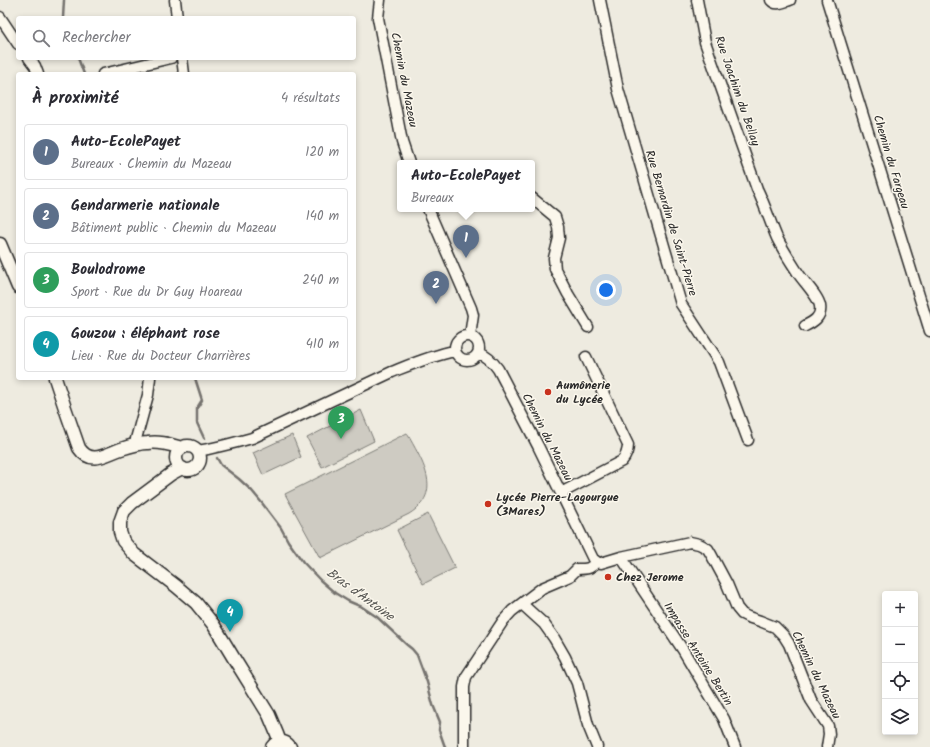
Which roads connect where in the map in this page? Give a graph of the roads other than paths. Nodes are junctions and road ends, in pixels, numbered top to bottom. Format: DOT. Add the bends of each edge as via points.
graph roads {
  1 [pos="175,0"];
  2 [pos="380,0"];
  3 [pos="600,0"];
  4 [pos="697,0"];
  5 [pos="771,0"];
  6 [pos="790,0"];
  7 [pos="827,0"];
  8 [pos="177,16"];
  9 [pos="0,17"];
  10 [pos="16,41"];
  11 [pos="30,60"];
  12 [pos="163,60"];
  13 [pos="182,60"];
  14 [pos="37,72"];
  15 [pos="112,72"];
  16 [pos="184,72"];
  17 [pos="409,160"];
  18 [pos="535,200"];
  19 [pos="429,212"];
  20 [pos="0,244"];
  21 [pos="16,283"];
  22 [pos="805,326"];
  23 [pos="588,327"];
  24 [pos="930,331"];
  25 [pos="470,336"];
  26 [pos="455,351"];
  27 [pos="478,353"];
  28 [pos="586,357"];
  29 [pos="56,380"];
  30 [pos="150,380"];
  31 [pos="748,440"];
  32 [pos="137,444"];
  33 [pos="198,453"];
  34 [pos="178,462"];
  35 [pos="561,492"];
  36 [pos="620,557"];
  37 [pos="597,562"];
  38 [pos="522,604"];
  39 [pos="280,745"];
  40 [pos="464,747"];
  41 [pos="597,747"];
  42 [pos="735,747"];
  43 [pos="827,747"];
  1 -- 8 [label="street"];
  2 -- 17 [label="street, Chemin du Mazeau" via="378,18 402,142"];
  3 -- 31 [label="street, Rue Bernardin de Saint-Pierre" via="618,89 681,304 719,362"];
  4 -- 22 [label="street, Rue Joachim du Bellay" via="706,42 777,239 820,304 819,317"];
  5 -- 6 [label="street" via="776,4"];
  7 -- 24 [label="street, Chemin du Fargeau"];
  9 -- 10 [label="street"];
  11 -- 14 [label="street"];
  12 -- 15 [label="street"];
  13 -- 16 [label="street"];
  18 -- 23 [label="street" via="555,217 559,238 554,258 555,269"];
  19 -- 25 [label="street" via="471,308 473,315"];
  20 -- 21 [label="street"];
  25 -- 26 [label="street" via="463,336 457,341"];
  25 -- 27 [label="street" via="478,342"];
  26 -- 27 [label="street" via="466,361 473,359"];
  26 -- 33 [label="street" via="415,362 252,438"];
  27 -- 35 [label="street, Chemin du Mazeau" via="498,368"];
  28 -- 35 [label="street" via="628,449 622,461"];
  29 -- 32 [label="street" via="82,453 96,458"];
  30 -- 32 [label="street"];
  32 -- 34 [label="street" via="150,442 167,445"];
  33 -- 34 [label="street" via="188,446"];
  33 -- 34 [label="street" via="200,460 196,467 189,470"];
  34 -- 39 [label="street" via="124,511 120,522 123,541 134,554 196,603 214,624 269,714"];
  35 -- 37 [label="street, Chemin du Mazeau" via="590,554"];
  36 -- 37 [label="street, Chemin du Mazeau"];
  36 -- 42 [label="street, Impasse Antoine Bertin" via="683,650 724,719"];
  36 -- 43 [label="street, Chemin du Mazeau" via="690,542 708,550 742,614 774,627 789,644 811,700 828,726"];
  37 -- 38 [label="street" via="587,569 577,569 570,576 542,588"];
  38 -- 40 [label="street" via="503,621 466,676"];
  38 -- 41 [label="street" via="544,624 565,657 577,683 588,725"];
}
